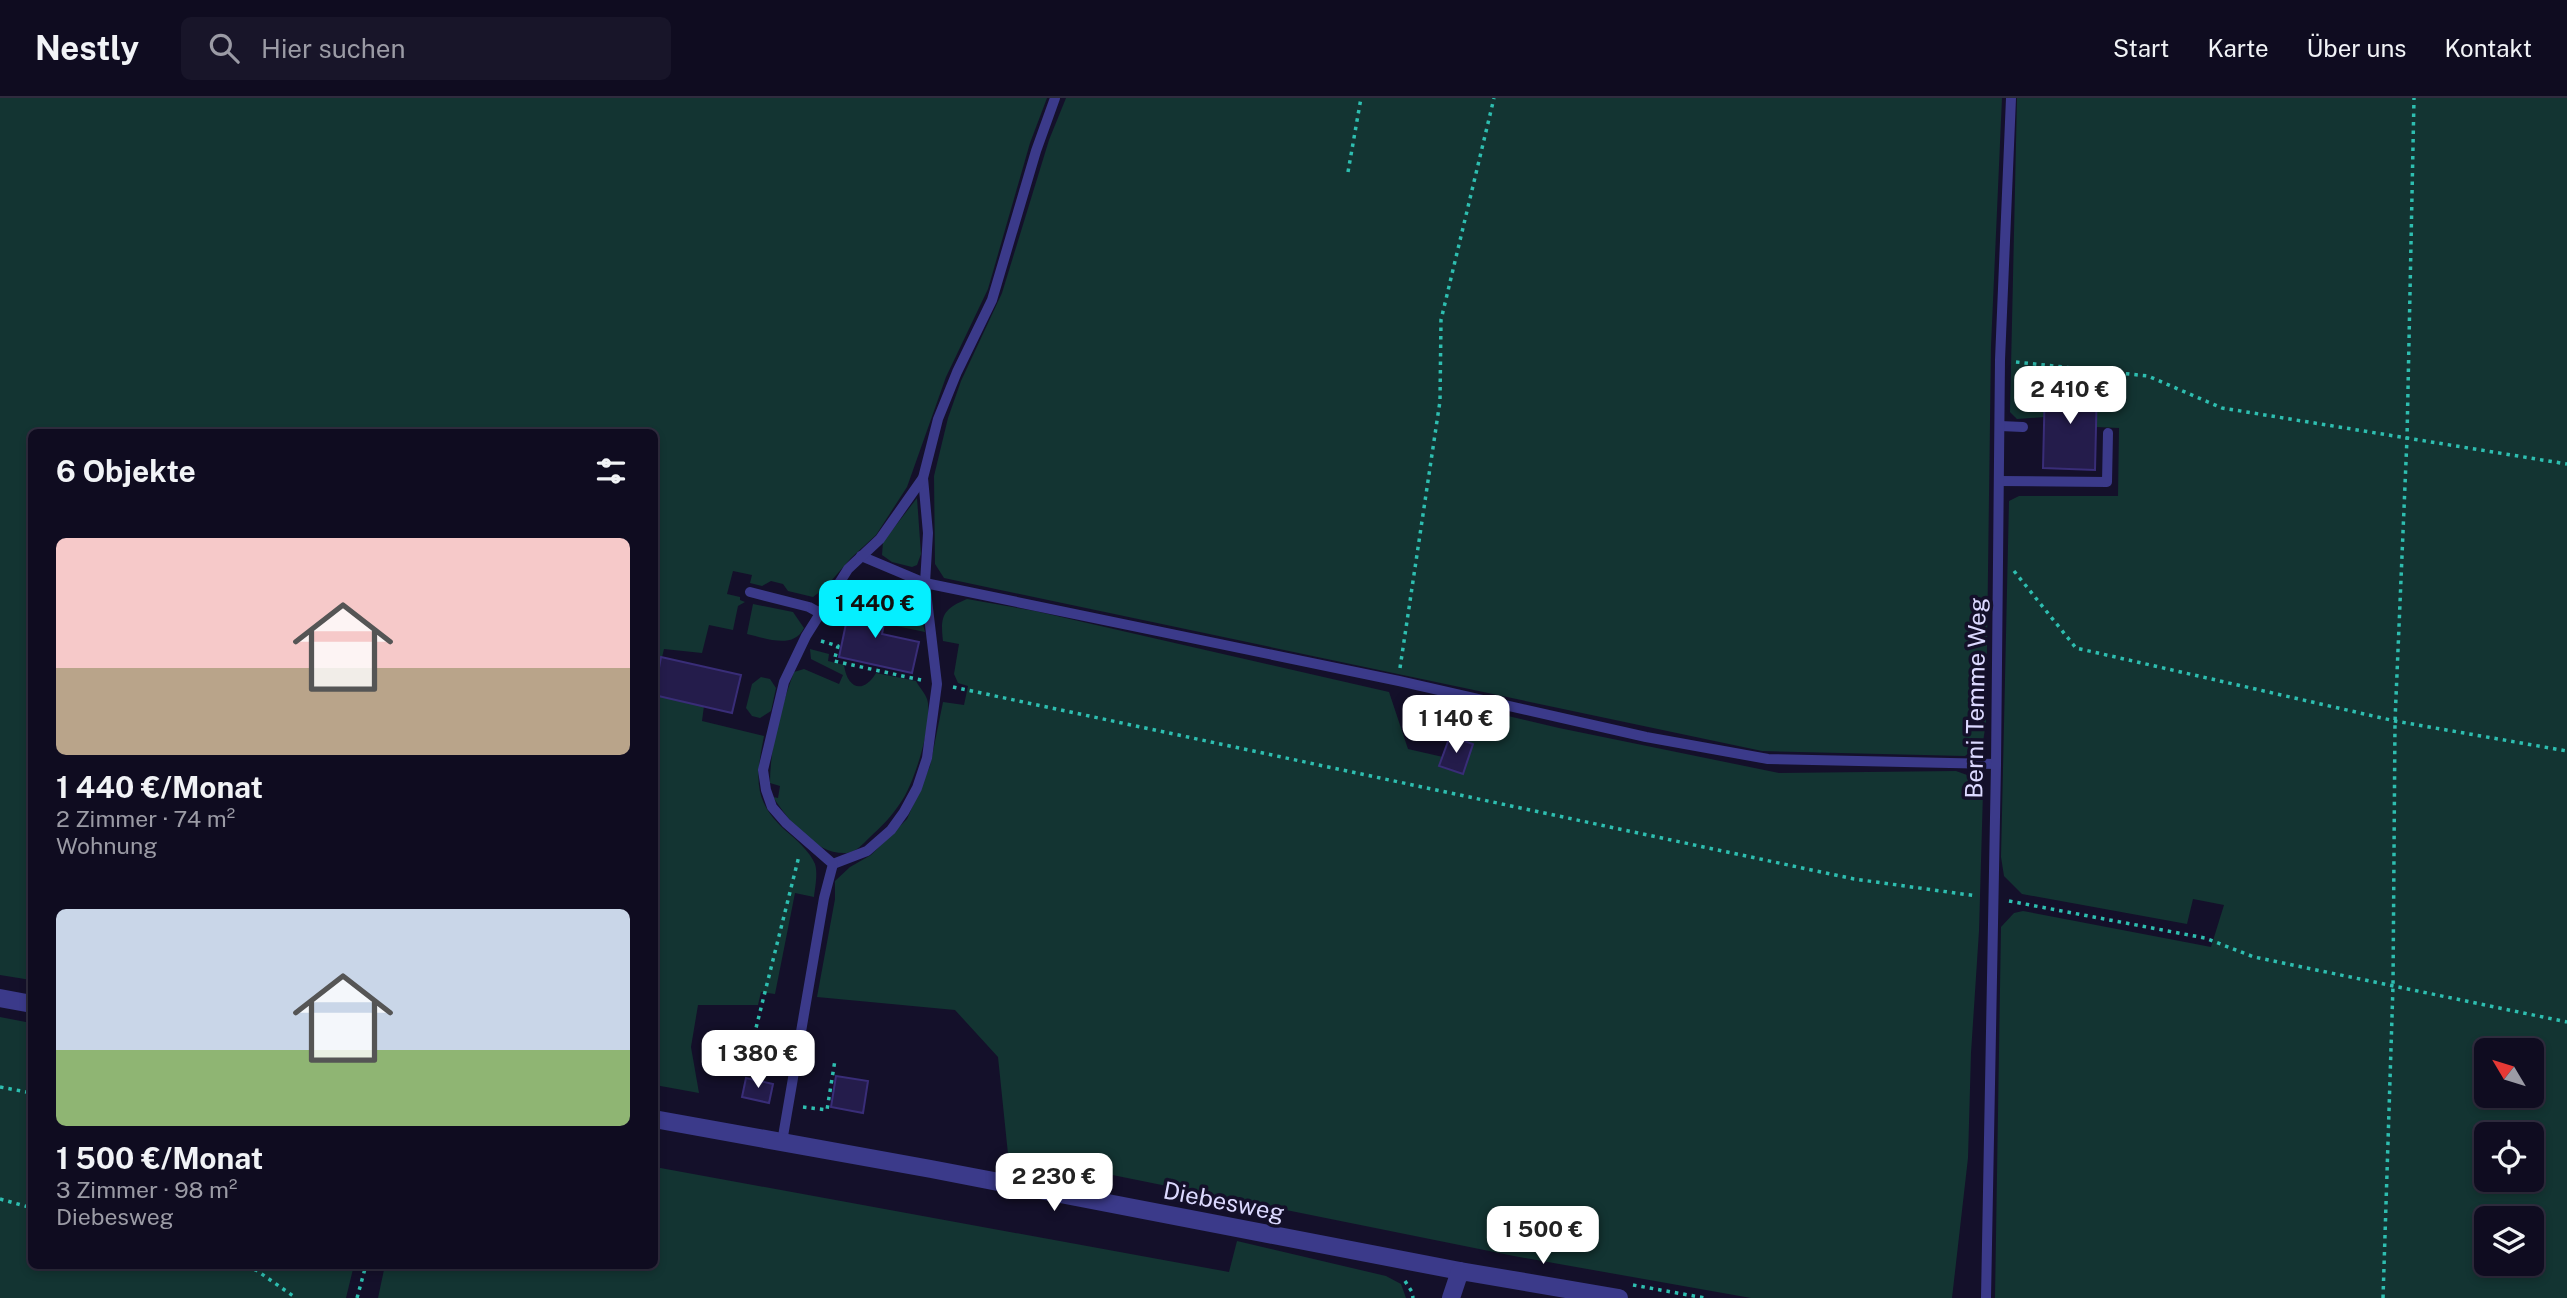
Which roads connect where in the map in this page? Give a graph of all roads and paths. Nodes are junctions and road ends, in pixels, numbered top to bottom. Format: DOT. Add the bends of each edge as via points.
graph roads {
  1 [pos="1055,98"];
  2 [pos="1361,98"];
  3 [pos="1494,98"];
  4 [pos="2011,98"];
  5 [pos="2414,98"];
  6 [pos="1348,172"];
  7 [pos="2000,360"];
  8 [pos="2000,426"];
  9 [pos="2023,427"];
  10 [pos="2108,433"];
  11 [pos="2407,438"];
  12 [pos="2567,464"];
  13 [pos="923,478"];
  14 [pos="1999,481"];
  15 [pos="1998,551"];
  16 [pos="861,556"];
  17 [pos="925,583"];
  18 [pos="750,592"];
  19 [pos="820,613"];
  20 [pos="806,636"];
  21 [pos="1399,681"];
  22 [pos="937,684"];
  23 [pos="2395,721"];
  24 [pos="2567,751"];
  25 [pos="1996,764"];
  26 [pos="803,838"];
  27 [pos="833,864"];
  28 [pos="1994,898"];
  29 [pos="2393,986"];
  30 [pos="0,998"];
  31 [pos="28,1002"];
  32 [pos="2567,1022"];
  33 [pos="752,1044"];
  34 [pos="835,1060"];
  35 [pos="0,1087"];
  36 [pos="28,1092"];
  37 [pos="797,1104"];
  38 [pos="658,1120"];
  39 [pos="782,1142"];
  40 [pos="0,1199"];
  41 [pos="28,1207"];
  42 [pos="253,1269"];
  43 [pos="365,1269"];
  44 [pos="1460,1271"];
  45 [pos="296,1298"];
  46 [pos="357,1298"];
  47 [pos="1451,1298"];
  48 [pos="1619,1298"];
  49 [pos="1986,1298"];
  50 [pos="2384,1298"];
  1 -- 13 [label="lane" via="992,300 938,419"];
  2 -- 6 [label="path"];
  3 -- 21 [label="path" via="1441,320 1440,401"];
  4 -- 7 [label="lane, Berni Temme Weg"];
  5 -- 11 [label="path"];
  7 -- 8 [label="lane, Berni Temme Weg"];
  7 -- 11 [label="path" via="2148,376 2222,408"];
  8 -- 9 [label="lane"];
  8 -- 14 [label="lane, Berni Temme Weg"];
  10 -- 14 [label="lane" via="2107,482"];
  11 -- 12 [label="path"];
  11 -- 23 [label="path"];
  13 -- 16 [label="lane" via="880,539"];
  13 -- 17 [label="lane" via="928,533"];
  14 -- 15 [label="lane, Berni Temme Weg"];
  15 -- 23 [label="path" via="2076,648"];
  15 -- 25 [label="lane, Berni Temme Weg"];
  16 -- 17 [label="lane"];
  16 -- 19 [label="lane"];
  17 -- 21 [label="lane"];
  17 -- 22 [label="lane"];
  18 -- 19 [label="lane"];
  19 -- 20 [label="lane"];
  20 -- 22 [label="path" via="838,646 834,661"];
  20 -- 26 [label="lane" via="784,682 763,770 772,807"];
  21 -- 25 [label="lane" via="1646,737 1768,759"];
  22 -- 27 [label="lane" via="927,758 904,812 867,851"];
  22 -- 28 [label="path" via="1854,879"];
  23 -- 24 [label="path"];
  23 -- 29 [label="path"];
  25 -- 28 [label="lane, Berni Temme Weg"];
  26 -- 27 [label="lane"];
  26 -- 33 [label="path"];
  27 -- 39 [label="lane"];
  28 -- 29 [label="path" via="2205,938 2254,957"];
  28 -- 49 [label="lane, Berni Temme Weg"];
  29 -- 32 [label="path"];
  29 -- 50 [label="path"];
  30 -- 31 [label="street"];
  34 -- 37 [label="path" via="827,1110"];
  35 -- 36 [label="path"];
  38 -- 39 [label="street, Diebesweg"];
  39 -- 44 [label="street, Diebesweg"];
  40 -- 41 [label="path"];
  42 -- 45 [label="path"];
  43 -- 46 [label="path"];
  44 -- 47 [label="street"];
  44 -- 48 [label="street, Diebesweg"];
}
